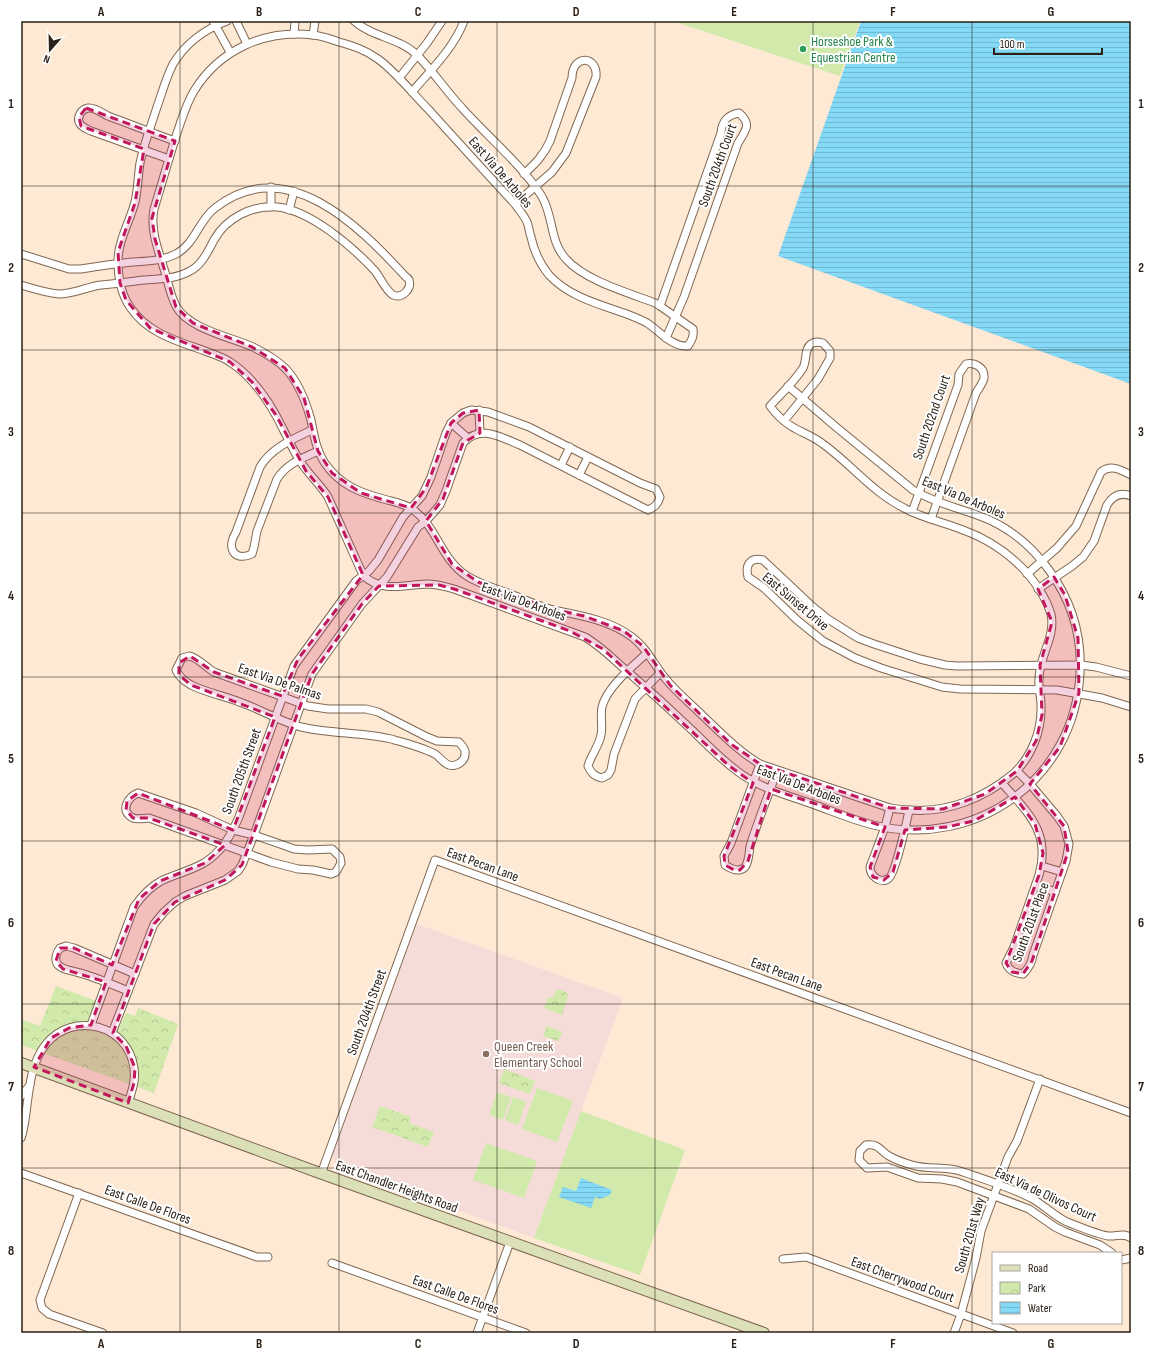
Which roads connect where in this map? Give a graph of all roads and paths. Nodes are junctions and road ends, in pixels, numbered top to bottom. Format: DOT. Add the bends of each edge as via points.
graph roads {
  1 [pos="227,21"];
  2 [pos="236,21"];
  3 [pos="294,21"];
  4 [pos="315,21"];
  5 [pos="354,21"];
  6 [pos="442,21"];
  7 [pos="464,21"];
  8 [pos="215,23"];
  9 [pos="294,34"];
  10 [pos="313,35"];
  11 [pos="247,44"];
  12 [pos="230,52"];
  13 [pos="417,55"];
  14 [pos="430,70"];
  15 [pos="399,78"];
  16 [pos="412,92"];
  17 [pos="149,132"];
  18 [pos="175,141"];
  19 [pos="144,149"];
  20 [pos="169,159"];
  21 [pos="524,174"];
  22 [pos="271,187"];
  23 [pos="535,188"];
  24 [pos="294,191"];
  25 [pos="515,204"];
  26 [pos="271,207"];
  27 [pos="290,210"];
  28 [pos="21,254"];
  29 [pos="161,260"];
  30 [pos="118,264"];
  31 [pos="167,278"];
  32 [pos="120,283"];
  33 [pos="21,284"];
  34 [pos="660,306"];
  35 [pos="675,317"];
  36 [pos="666,338"];
  37 [pos="788,386"];
  38 [pos="803,399"];
  39 [pos="479,410"];
  40 [pos="784,421"];
  41 [pos="451,423"];
  42 [pos="312,430"];
  43 [pos="480,433"];
  44 [pos="468,438"];
  45 [pos="289,441"];
  46 [pos="570,447"];
  47 [pos="318,451"];
  48 [pos="588,457"];
  49 [pos="299,460"];
  50 [pos="561,465"];
  51 [pos="579,475"];
  52 [pos="1131,475"];
  53 [pos="919,493"];
  54 [pos="1131,496"];
  55 [pos="938,502"];
  56 [pos="411,508"];
  57 [pos="912,512"];
  58 [pos="932,519"];
  59 [pos="426,521"];
  60 [pos="1042,562"];
  61 [pos="1027,574"];
  62 [pos="363,575"];
  63 [pos="1054,577"];
  64 [pos="379,586"];
  65 [pos="1038,589"];
  66 [pos="647,653"];
  67 [pos="1040,665"];
  68 [pos="1081,665"];
  69 [pos="627,672"];
  70 [pos="660,673"];
  71 [pos="1131,676"];
  72 [pos="646,687"];
  73 [pos="1040,689"];
  74 [pos="1079,693"];
  75 [pos="282,696"];
  76 [pos="301,703"];
  77 [pos="1131,707"];
  78 [pos="275,717"];
  79 [pos="294,725"];
  80 [pos="760,764"];
  81 [pos="777,771"];
  82 [pos="1017,771"];
  83 [pos="754,782"];
  84 [pos="1002,783"];
  85 [pos="1030,784"];
  86 [pos="771,789"];
  87 [pos="1015,797"];
  88 [pos="890,808"];
  89 [pos="909,810"];
  90 [pos="885,827"];
  91 [pos="233,830"];
  92 [pos="905,830"];
  93 [pos="254,835"];
  94 [pos="225,845"];
  95 [pos="247,854"];
  96 [pos="435,860"];
  97 [pos="1042,866"];
  98 [pos="1062,872"];
  99 [pos="1036,885"];
  100 [pos="1055,892"];
  101 [pos="112,965"];
  102 [pos="135,974"];
  103 [pos="106,982"];
  104 [pos="128,991"];
  105 [pos="91,1025"];
  106 [pos="112,1033"];
  107 [pos="21,1062"];
  108 [pos="34,1067"];
  109 [pos="1040,1079"];
  110 [pos="30,1085"];
  111 [pos="21,1096"];
  112 [pos="128,1103"];
  113 [pos="1131,1113"];
  114 [pos="21,1138"];
  115 [pos="929,1169"];
  116 [pos="21,1172"];
  117 [pos="321,1174"];
  118 [pos="929,1179"];
  119 [pos="998,1184"];
  120 [pos="79,1193"];
  121 [pos="994,1195"];
  122 [pos="1034,1200"];
  123 [pos="1029,1209"];
  124 [pos="1094,1232"];
  125 [pos="1131,1238"];
  126 [pos="510,1242"];
  127 [pos="1091,1242"];
  128 [pos="1111,1252"];
  129 [pos="268,1257"];
  130 [pos="783,1259"];
  131 [pos="332,1263"];
  132 [pos="961,1314"];
  133 [pos="483,1318"];
  134 [pos="103,1333"];
  135 [pos="477,1333"];
  136 [pos="526,1333"];
  137 [pos="764,1333"];
  138 [pos="954,1333"];
  139 [pos="1013,1333"];
  1 -- 8 [label="street"];
  2 -- 11 [label="street"];
  3 -- 9 [label="street"];
  4 -- 10 [label="street"];
  5 -- 13 [label="street, East Via De Arboles" via="366,30 407,46"];
  6 -- 13 [label="street"];
  7 -- 14 [label="street" via="458,35"];
  8 -- 12 [label="street"];
  8 -- 17 [label="street" via="194,40 173,64"];
  9 -- 10 [label="street, East Via De Arboles"];
  9 -- 11 [label="street, East Via De Arboles" via="271,36"];
  10 -- 15 [label="street, East Via De Arboles" via="366,51"];
  11 -- 12 [label="street, East Via De Arboles"];
  12 -- 18 [label="street, East Via De Arboles" via="201,79 183,114"];
  13 -- 14 [label="street, East Via De Arboles"];
  13 -- 15 [label="street"];
  14 -- 16 [label="street"];
  14 -- 21 [label="street, East Via De Arboles" via="461,108"];
  15 -- 16 [label="street, East Via De Arboles"];
  16 -- 25 [label="street, East Via De Arboles"];
  17 -- 18 [label="street"];
  17 -- 19 [label="street"];
  17 -- 19 [label="street" via="92,108 86,108 79,117 79,122 85,128"];
  18 -- 20 [label="street, East Via De Arboles"];
  19 -- 20 [label="street"];
  19 -- 30 [label="street" via="135,203 118,252"];
  20 -- 29 [label="street, East Via De Arboles" via="152,218"];
  21 -- 23 [label="street, East Via De Arboles"];
  21 -- 23 [label="street" via="546,150 572,78 572,70 578,62 586,60 592,63 597,70 596,77 566,153 552,172"];
  22 -- 24 [label="street"];
  22 -- 26 [label="street"];
  22 -- 29 [label="street" via="243,192 223,202 207,216 186,247"];
  23 -- 25 [label="street"];
  23 -- 34 [label="street, East Via De Arboles" via="546,203 553,235 566,259 576,268 607,286"];
  24 -- 27 [label="street"];
  24 -- 27 [label="street" via="332,210 372,241 409,280 406,293 395,296 389,292 376,273 348,246 311,219"];
  25 -- 36 [label="street, East Via De Arboles" via="527,222 540,261 560,285 591,301 639,319"];
  26 -- 27 [label="street"];
  26 -- 31 [label="street" via="256,209 231,220 196,267"];
  28 -- 30 [label="street" via="69,269"];
  29 -- 30 [label="street"];
  29 -- 31 [label="street, East Via De Arboles"];
  30 -- 32 [label="street"];
  31 -- 32 [label="street"];
  31 -- 42 [label="street, East Via De Arboles" via="176,307 183,315 204,328 252,347 285,368 304,398"];
  32 -- 33 [label="street" via="61,294"];
  32 -- 45 [label="street" via="131,309 150,328 160,335 220,357 240,370 267,401"];
  34 -- 35 [label="street, East Via De Arboles"];
  34 -- 35 [label="street, South 204th Court" via="722,133 723,122 732,114 739,113 745,118 746,129 738,143"];
  35 -- 36 [label="street, South 204th Court"];
  35 -- 36 [label="street, East Via De Arboles" via="693,329 692,341 688,346 683,346"];
  37 -- 38 [label="street, East Via De Arboles"];
  37 -- 38 [label="street" via="804,366 807,349 811,344 823,343 830,351 830,358 818,380"];
  37 -- 40 [label="street, East Via De Arboles" via="770,406"];
  38 -- 40 [label="street"];
  38 -- 53 [label="street, East Via De Arboles" via="900,481"];
  39 -- 41 [label="street" via="463,412"];
  39 -- 43 [label="street"];
  39 -- 46 [label="street" via="529,427"];
  40 -- 57 [label="street, East Via De Arboles" via="822,443 877,491"];
  41 -- 44 [label="street"];
  41 -- 56 [label="street, South 205th Street" via="426,488"];
  42 -- 45 [label="street"];
  42 -- 47 [label="street, East Via De Arboles"];
  43 -- 44 [label="street"];
  43 -- 50 [label="street" via="487,433 520,445"];
  44 -- 59 [label="street" via="463,443 443,499"];
  45 -- 49 [label="street"];
  45 -- 49 [label="street" via="269,456 260,467 231,544 234,552 246,556 252,554 257,531 277,479"];
  46 -- 48 [label="street"];
  46 -- 50 [label="street"];
  47 -- 49 [label="street"];
  47 -- 56 [label="street, East Via De Arboles" via="332,473 351,488"];
  48 -- 51 [label="street"];
  48 -- 51 [label="street" via="656,489 660,497 658,503 648,510"];
  49 -- 62 [label="street" via="328,497"];
  50 -- 51 [label="street"];
  52 -- 60 [label="street" via="1111,468 1101,472 1076,526"];
  53 -- 55 [label="street, East Via De Arboles"];
  53 -- 55 [label="street, South 202nd Court" via="958,385 961,369 971,363 978,366 984,373 984,379 976,393"];
  53 -- 57 [label="street, South 202nd Court"];
  54 -- 63 [label="street" via="1118,494 1110,499 1089,549 1072,566"];
  55 -- 58 [label="street, South 202nd Court"];
  55 -- 60 [label="street, East Via De Arboles" via="995,522 1027,545"];
  56 -- 59 [label="street, East Via De Arboles"];
  56 -- 62 [label="street, South 205th Street" via="378,560 369,572"];
  57 -- 58 [label="street, East Via De Arboles"];
  58 -- 61 [label="street, East Via De Arboles" via="987,540 1012,558"];
  59 -- 64 [label="street" via="418,528"];
  59 -- 66 [label="street, East Via De Arboles" via="452,564 469,578 548,608 613,626 634,638"];
  60 -- 61 [label="street"];
  60 -- 63 [label="street, East Via De Arboles"];
  61 -- 65 [label="street, East Via De Arboles"];
  62 -- 64 [label="street"];
  62 -- 75 [label="street, South 205th Street" via="298,659"];
  63 -- 65 [label="street"];
  63 -- 68 [label="street, East Via De Arboles" via="1065,595 1076,624"];
  64 -- 69 [label="street, East Via De Arboles" via="426,584 454,589 586,637 604,649"];
  64 -- 76 [label="street" via="362,604 318,666"];
  65 -- 67 [label="street, East Via De Arboles" via="1047,604 1052,622"];
  66 -- 69 [label="street"];
  66 -- 70 [label="street, East Via De Arboles"];
  67 -- 68 [label="street, East Sunset Drive"];
  67 -- 73 [label="street, East Via De Arboles"];
  67 -- 73 [label="street, East Sunset Drive" via="945,665 874,644 858,638 828,619 763,560 757,558 748,565 746,572 752,581 764,588 823,641 855,658 942,687"];
  68 -- 71 [label="street, East Sunset Drive"];
  68 -- 74 [label="street, East Via De Arboles"];
  69 -- 72 [label="street, East Via De Arboles"];
  69 -- 72 [label="street" via="607,694 602,708 601,735 588,766 590,772 596,776 602,778 611,770 614,754 635,699"];
  70 -- 72 [label="street"];
  70 -- 80 [label="street, East Via De Arboles" via="731,744"];
  72 -- 83 [label="street, East Via De Arboles" via="728,765"];
  73 -- 74 [label="street, East Sunset Drive"];
  73 -- 82 [label="street, East Via De Arboles" via="1042,715 1036,741"];
  74 -- 77 [label="street, East Sunset Drive"];
  74 -- 85 [label="street, East Via De Arboles" via="1073,717 1060,747"];
  75 -- 76 [label="street, East Via De Palmas"];
  75 -- 78 [label="street, South 205th Street"];
  75 -- 78 [label="street, East Via De Palmas" via="214,672 190,656 182,658 176,670 183,680 191,685"];
  76 -- 79 [label="street"];
  76 -- 79 [label="street, East Via De Palmas" via="317,709 366,709 378,712 437,741 459,742 465,752 464,758 460,764 454,766 431,752 401,742 376,736"];
  78 -- 79 [label="street, East Via De Palmas"];
  78 -- 91 [label="street, South 205th Street"];
  79 -- 93 [label="street"];
  80 -- 81 [label="street, East Via De Arboles"];
  80 -- 83 [label="street"];
  81 -- 86 [label="street"];
  81 -- 88 [label="street, East Via De Arboles"];
  82 -- 84 [label="street, East Via De Arboles"];
  82 -- 85 [label="street, South 201st Place"];
  83 -- 86 [label="street, East Via De Arboles"];
  83 -- 86 [label="street" via="724,856 725,865 734,870 745,867 748,861 750,847"];
  84 -- 87 [label="street, South 201st Place"];
  84 -- 89 [label="street, East Via De Arboles" via="986,794 943,809"];
  85 -- 87 [label="street, East Via De Arboles"];
  85 -- 98 [label="street, South 201st Place" via="1064,826 1068,852"];
  86 -- 90 [label="street, East Via De Arboles" via="872,825"];
  87 -- 92 [label="street, East Via De Arboles" via="974,821 941,828"];
  87 -- 97 [label="street, South 201st Place" via="1040,833"];
  88 -- 89 [label="street, East Via De Arboles"];
  88 -- 90 [label="street"];
  89 -- 92 [label="street"];
  90 -- 92 [label="street, East Via De Arboles"];
  90 -- 92 [label="street" via="870,867 873,877 884,880 893,872"];
  91 -- 93 [label="street"];
  91 -- 94 [label="street, South 205th Street"];
  91 -- 94 [label="street" via="196,813 138,793 127,801 126,810 133,818 149,818"];
  93 -- 95 [label="street"];
  93 -- 95 [label="street" via="294,849 332,849 340,857 339,867 331,874 298,869"];
  94 -- 95 [label="street"];
  94 -- 101 [label="street, South 205th Street" via="204,863 160,881 139,899 130,915"];
  95 -- 102 [label="street" via="242,865 225,880 185,896 164,912 154,924"];
  96 -- 109 [label="street, East Pecan Lane"];
  96 -- 117 [label="street, South 204th Street"];
  97 -- 98 [label="street"];
  97 -- 99 [label="street, South 201st Place"];
  98 -- 100 [label="street, South 201st Place"];
  99 -- 100 [label="street"];
  99 -- 100 [label="street, South 201st Place" via="1006,963 1007,967 1017,974 1023,974 1029,969"];
  101 -- 102 [label="street"];
  101 -- 103 [label="street, South 205th Street"];
  101 -- 103 [label="street" via="66,946 56,953 56,961 63,969"];
  102 -- 104 [label="street"];
  103 -- 104 [label="street"];
  103 -- 105 [label="street, South 205th Street"];
  104 -- 106 [label="street"];
  105 -- 106 [label="street"];
  105 -- 108 [label="street" via="78,1025 51,1038"];
  106 -- 112 [label="street" via="126,1046 134,1064 134,1083"];
  107 -- 108 [label="main road, East Chandler Heights Road"];
  108 -- 110 [label="street"];
  108 -- 112 [label="main road, East Chandler Heights Road"];
  109 -- 113 [label="street, East Pecan Lane"];
  109 -- 119 [label="street, South 201st Way"];
  110 -- 111 [label="street"];
  110 -- 114 [label="street"];
  112 -- 117 [label="main road, East Chandler Heights Road"];
  115 -- 118 [label="street"];
  115 -- 118 [label="street, East Via de Olivos Court" via="890,1157 875,1145 866,1145 859,1154 860,1163 866,1168 887,1167 918,1178"];
  115 -- 119 [label="street, East Via de Olivos Court" via="958,1170"];
  116 -- 120 [label="street, East Calle De Flores"];
  117 -- 126 [label="main road, East Chandler Heights Road"];
  118 -- 121 [label="street, East Via de Olivos Court" via="952,1181"];
  119 -- 121 [label="street, South 201st Way"];
  119 -- 122 [label="street, East Via de Olivos Court"];
  120 -- 129 [label="street, East Calle De Flores" via="257,1257"];
  120 -- 134 [label="street" via="40,1300 42,1308 49,1314"];
  121 -- 123 [label="street, East Via de Olivos Court"];
  121 -- 132 [label="street, South 201st Way" via="981,1231"];
  122 -- 123 [label="street"];
  122 -- 124 [label="street, East Via de Olivos Court" via="1061,1218"];
  123 -- 127 [label="street, East Via de Olivos Court" via="1054,1227"];
  124 -- 125 [label="street, East Via de Olivos Court" via="1106,1236 1124,1235"];
  124 -- 127 [label="street"];
  126 -- 133 [label="street"];
  126 -- 137 [label="main road, East Chandler Heights Road"];
  127 -- 128 [label="street, East Via de Olivos Court"];
  130 -- 132 [label="street, East Cherrywood Court" via="806,1257"];
  131 -- 133 [label="street, East Calle De Flores"];
  132 -- 138 [label="street, South 201st Way"];
  132 -- 139 [label="street, East Cherrywood Court"];
  133 -- 135 [label="street"];
  133 -- 136 [label="street, East Calle De Flores"];
}
